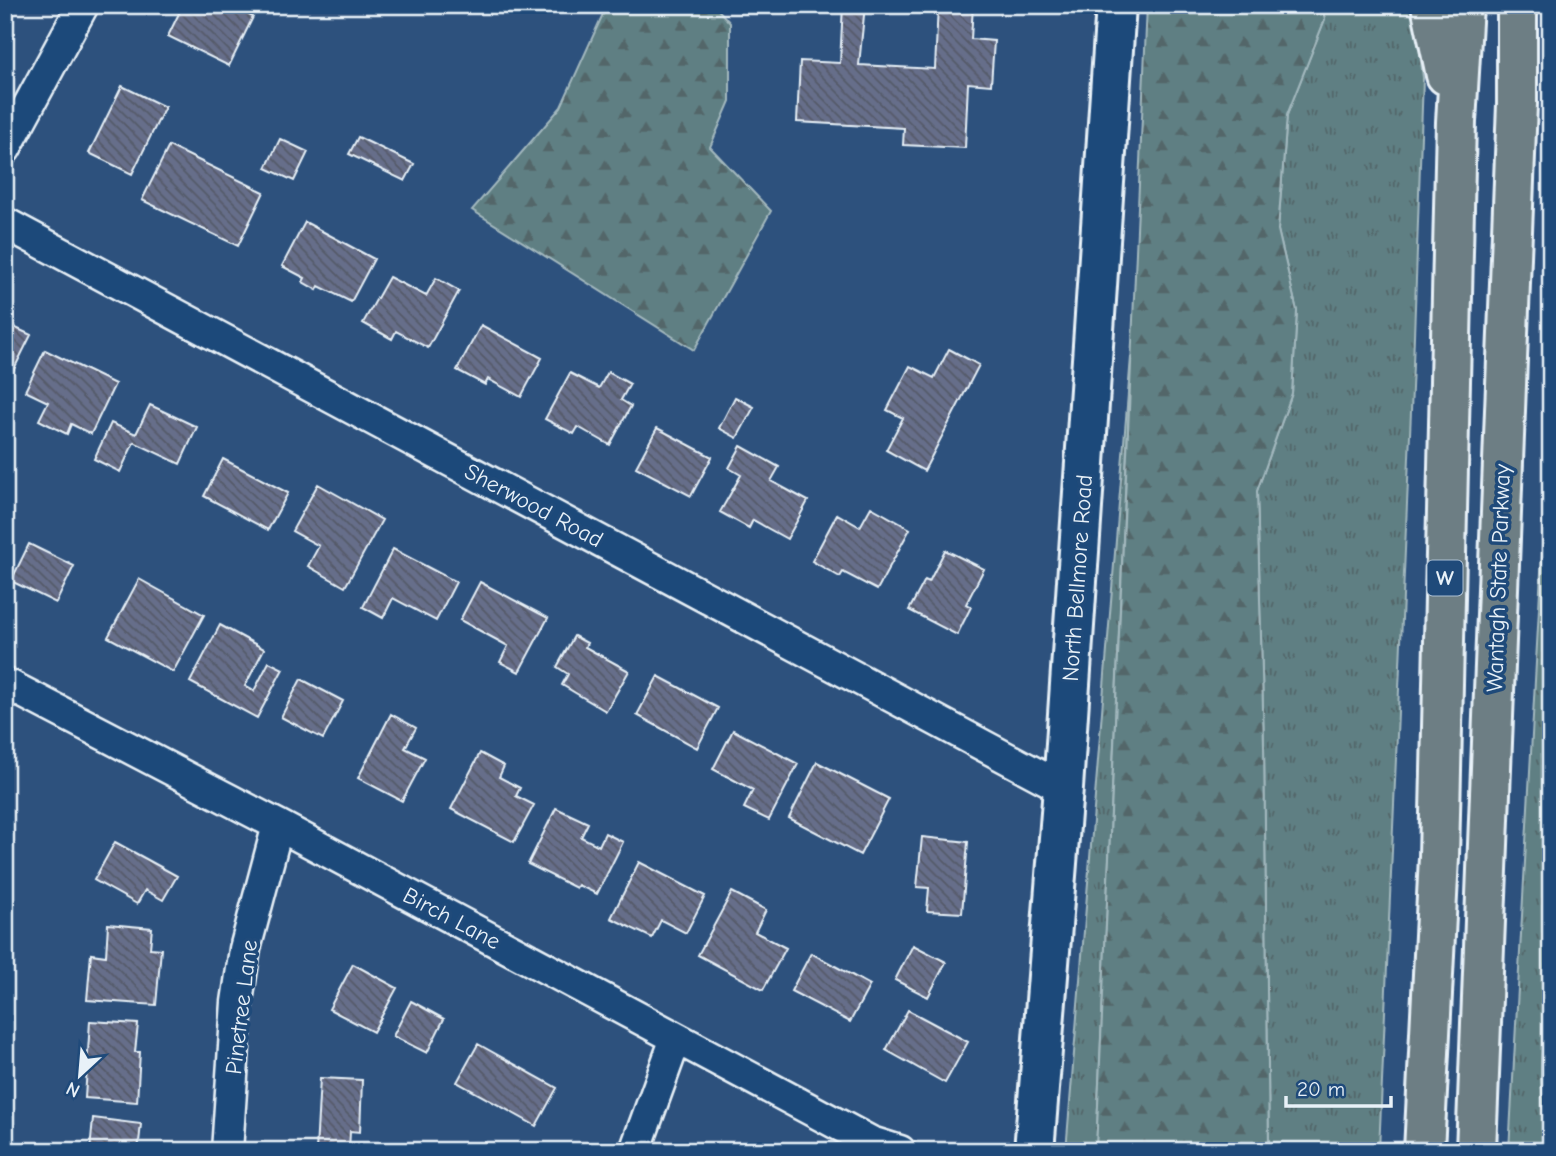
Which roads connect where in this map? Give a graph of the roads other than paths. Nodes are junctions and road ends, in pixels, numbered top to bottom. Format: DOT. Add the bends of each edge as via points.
graph roads {
  1 [pos="83,5"];
  2 [pos="1116,5"];
  3 [pos="1431,5"];
  4 [pos="1463,5"];
  5 [pos="1517,5"];
  6 [pos="1540,5"];
  7 [pos="1517,104"];
  8 [pos="1456,122"];
  9 [pos="5,149"];
  10 [pos="5,223"];
  11 [pos="5,683"];
  12 [pos="1063,788"];
  13 [pos="278,825"];
  14 [pos="676,1038"];
  15 [pos="227,1151"];
  16 [pos="635,1151"];
  17 [pos="900,1151"];
  18 [pos="1034,1151"];
  19 [pos="1424,1151"];
  20 [pos="1476,1151"];
  1 -- 9 [label="street"];
  2 -- 12 [label="street, North Bellmore Road"];
  3 -- 8 [label="highway"];
  4 -- 8 [label="highway, W"];
  5 -- 7 [label="highway, Wantagh State Parkway"];
  6 -- 7 [label="highway"];
  7 -- 20 [label="highway, Wantagh State Parkway"];
  8 -- 19 [label="highway, W" via="1439,857"];
  10 -- 12 [label="street, Sherwood Road"];
  11 -- 13 [label="street, Birch Lane"];
  12 -- 18 [label="street, North Bellmore Road"];
  13 -- 14 [label="street, Birch Lane"];
  13 -- 15 [label="street, Pinetree Lane" via="245,949"];
  14 -- 16 [label="street"];
  14 -- 17 [label="street, Birch Lane" via="871,1142"];
}
